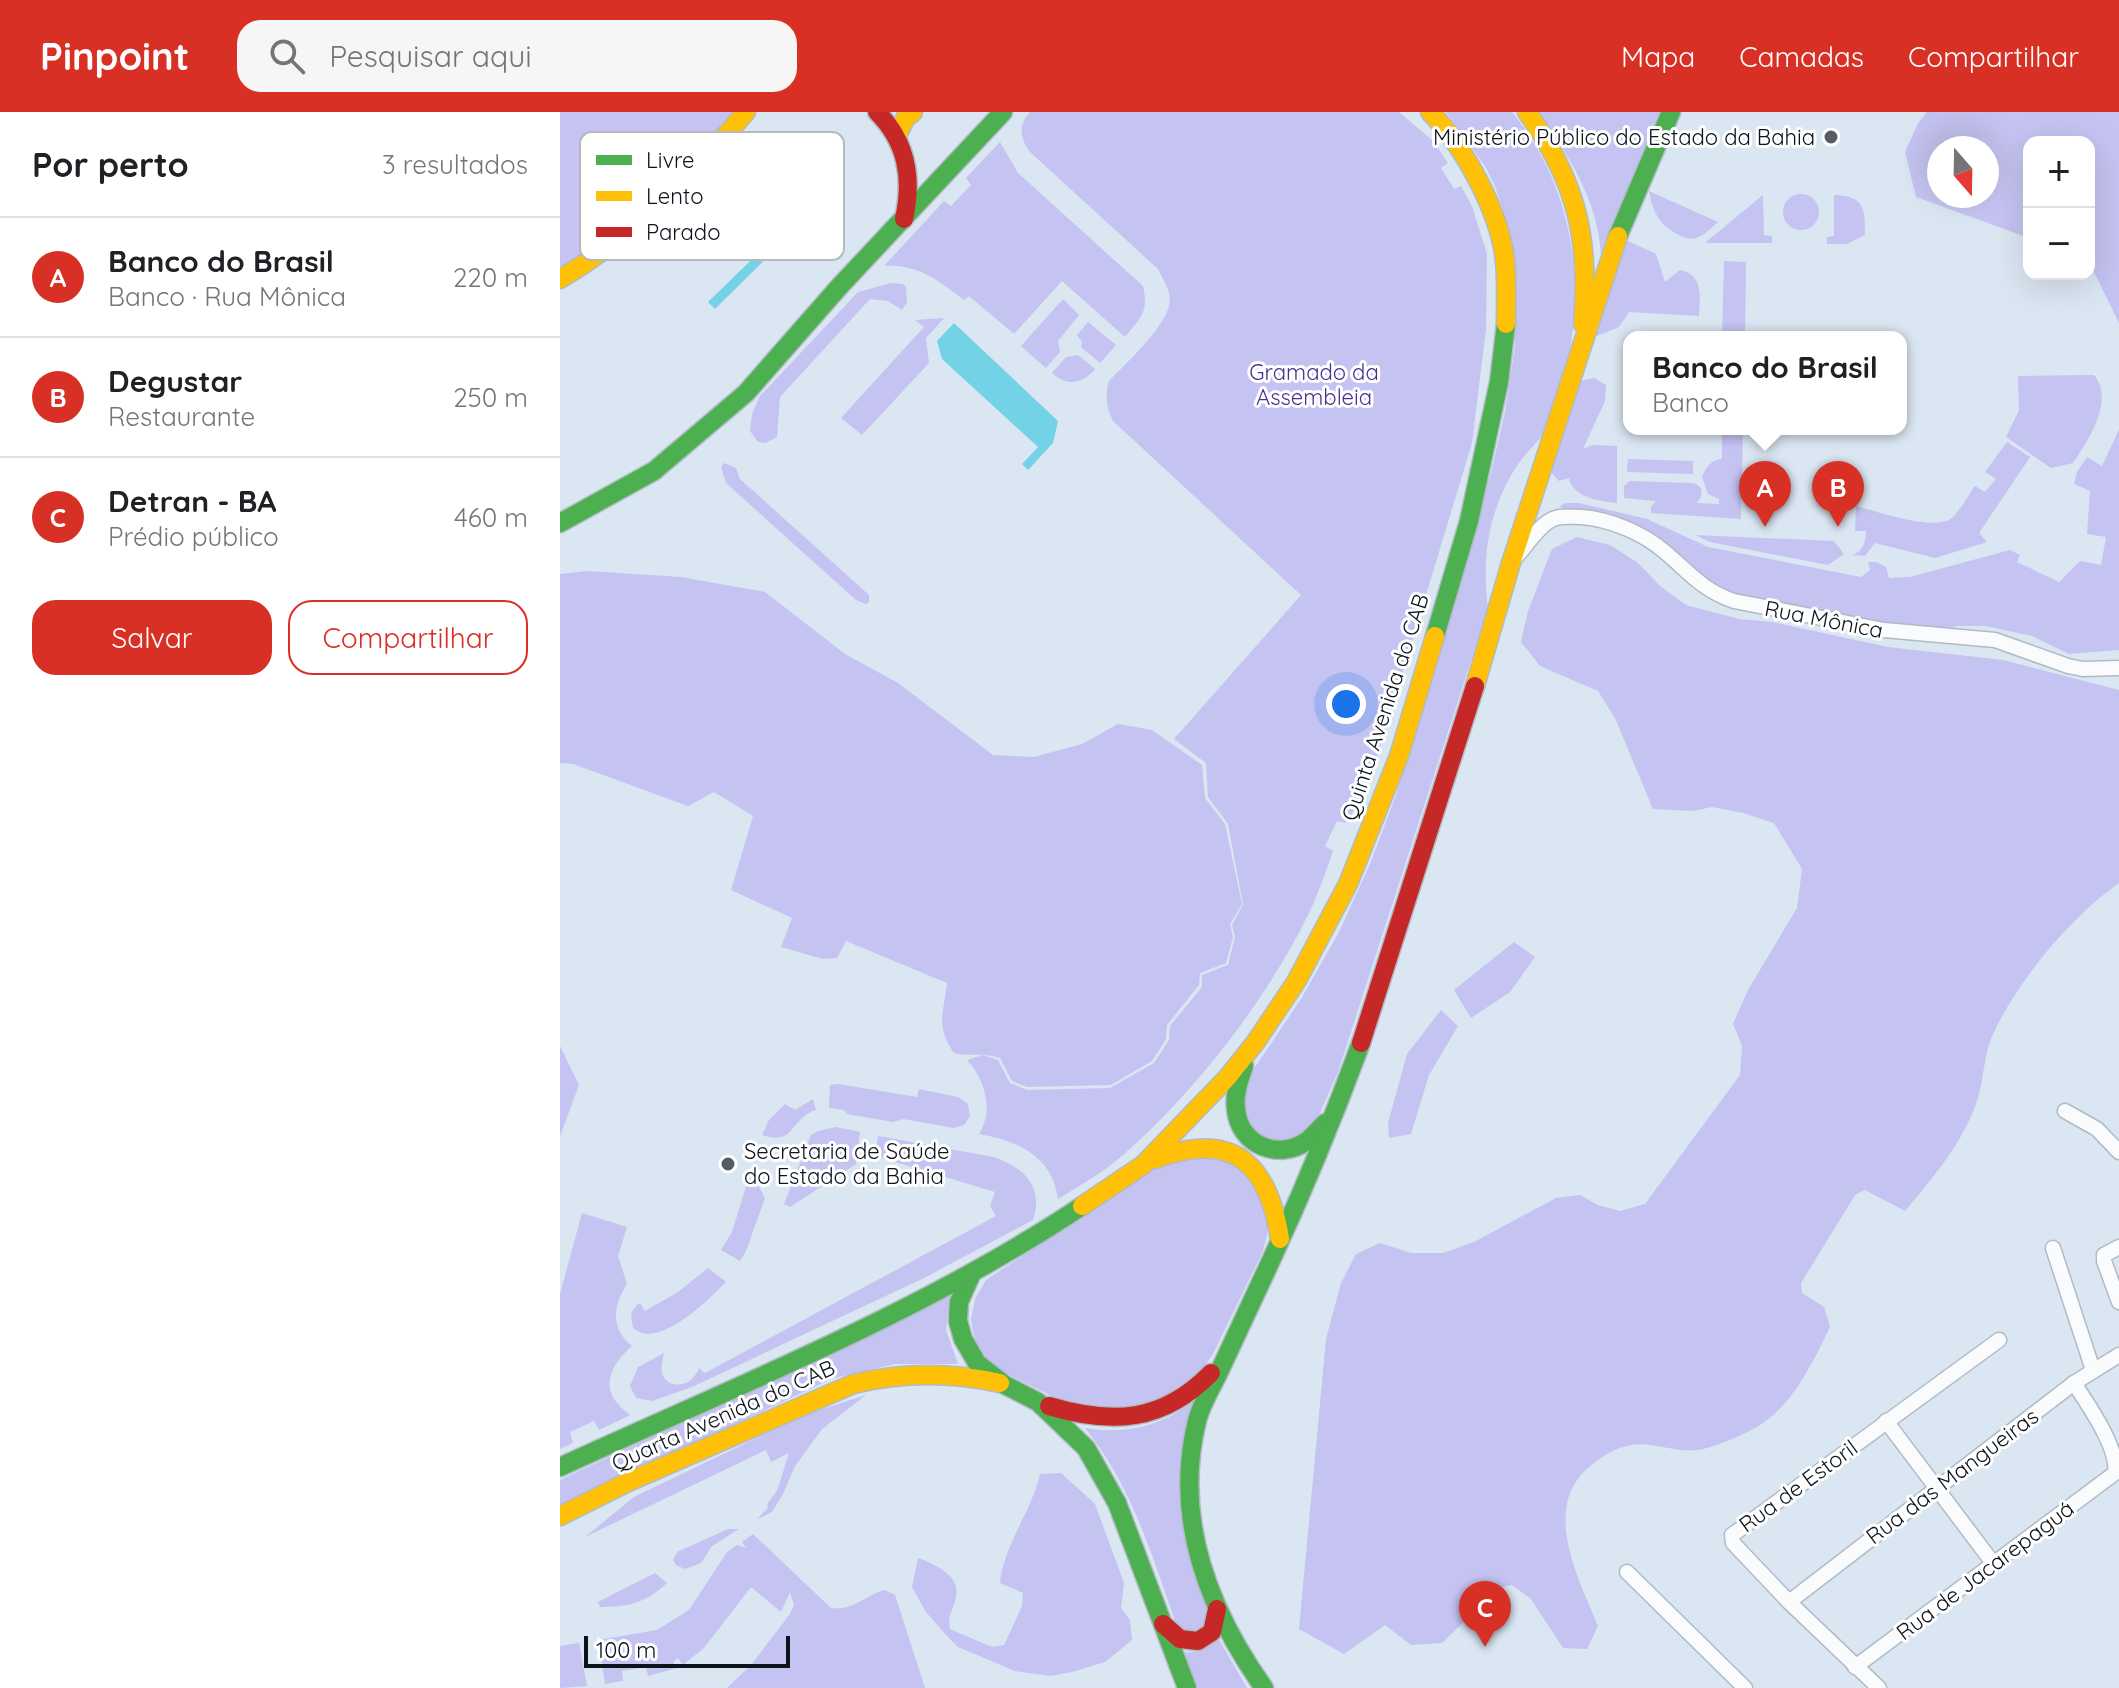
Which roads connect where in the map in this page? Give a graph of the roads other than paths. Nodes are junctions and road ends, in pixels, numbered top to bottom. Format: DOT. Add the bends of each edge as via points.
graph roads {
  1 [pos="746,112"];
  2 [pos="877,112"];
  3 [pos="913,112"];
  4 [pos="1003,112"];
  5 [pos="1430,112"];
  6 [pos="1527,112"];
  7 [pos="1671,112"];
  8 [pos="728,132"];
  9 [pos="897,136"];
  10 [pos="904,220"];
  11 [pos="589,260"];
  12 [pos="560,279"];
  13 [pos="1578,365"];
  14 [pos="560,523"];
  15 [pos="1511,563"];
  16 [pos="2118,669"];
  17 [pos="1255,1043"];
  18 [pos="1337,1108"];
  19 [pos="2065,1111"];
  20 [pos="2119,1152"];
  21 [pos="1143,1165"];
  22 [pos="1280,1241"];
  23 [pos="2119,1247"];
  24 [pos="2053,1248"];
  25 [pos="972,1273"];
  26 [pos="2119,1302"];
  27 [pos="1999,1340"];
  28 [pos="2119,1355"];
  29 [pos="1222,1360"];
  30 [pos="2093,1370"];
  31 [pos="2074,1383"];
  32 [pos="1005,1385"];
  33 [pos="1038,1402"];
  34 [pos="1886,1421"];
  35 [pos="560,1467"];
  36 [pos="1936,1487"];
  37 [pos="560,1516"];
  38 [pos="1993,1563"];
  39 [pos="1627,1572"];
  40 [pos="1789,1602"];
  41 [pos="1217,1609"];
  42 [pos="1162,1623"];
  43 [pos="1855,1667"];
  44 [pos="1187,1688"];
  45 [pos="1264,1688"];
  46 [pos="1745,1688"];
  47 [pos="1879,1688"];
  1 -- 8 [label="main road"];
  2 -- 9 [label="main road"];
  3 -- 9 [label="main road"];
  4 -- 10 [label="main road"];
  5 -- 17 [label="main road, Quinta Avenida do CAB" via="1464,157 1496,219 1505,260 1506,334 1499,382 1469,521 1399,756 1348,884 1296,982"];
  6 -- 13 [label="main road" via="1559,161 1583,227 1586,271"];
  7 -- 13 [label="main road" via="1622,225"];
  9 -- 10 [label="main road" via="910,177"];
  10 -- 14 [label="main road" via="746,393 654,471"];
  11 -- 12 [label="main road"];
  13 -- 15 [label="main road"];
  15 -- 16 [label="street, Rua Mônica" via="1550,520 1587,517 1625,528 1663,550 1701,585 1734,601 1884,630 1995,640 2068,666"];
  15 -- 18 [label="main road" via="1382,983"];
  17 -- 18 [label="main road" via="1234,1099 1234,1113 1247,1139 1271,1152 1300,1147"];
  17 -- 21 [label="main road, Quinta Avenida do CAB"];
  18 -- 22 [label="main road"];
  19 -- 20 [label="street" via="2097,1129"];
  21 -- 22 [label="main road" via="1187,1147 1224,1149 1243,1159 1270,1191"];
  21 -- 25 [label="main road, Quinta Avenida do CAB"];
  22 -- 29 [label="main road"];
  23 -- 26 [label="street" via="2104,1255"];
  24 -- 30 [label="street"];
  25 -- 32 [label="main road" via="959,1302 963,1339 977,1363"];
  25 -- 35 [label="main road, Quarta Avenida do CAB"];
  27 -- 34 [label="street, Rua de Estoril"];
  28 -- 30 [label="street, Rua das Mangueiras"];
  29 -- 33 [label="main road" via="1184,1398 1146,1414 1100,1418"];
  29 -- 41 [label="main road" via="1197,1419 1187,1496 1195,1547"];
  30 -- 31 [label="street, Rua das Mangueiras"];
  31 -- 36 [label="street, Rua das Mangueiras"];
  31 -- 38 [label="street, Rua de Jacarepaguá" via="2116,1450 2115,1473"];
  32 -- 33 [label="main road"];
  32 -- 37 [label="main road, Quarta Avenida do CAB" via="926,1372 853,1384"];
  33 -- 42 [label="main road" via="1086,1448 1107,1482"];
  34 -- 36 [label="street"];
  34 -- 40 [label="street, Rua de Estoril" via="1733,1532 1733,1543"];
  36 -- 38 [label="street"];
  36 -- 40 [label="street, Rua das Mangueiras"];
  38 -- 43 [label="street, Rua de Jacarepaguá"];
  39 -- 46 [label="street"];
  40 -- 43 [label="street, Rua de Estoril"];
  41 -- 42 [label="main road" via="1214,1630 1197,1642 1177,1639"];
  41 -- 45 [label="main road"];
  42 -- 44 [label="main road"];
  43 -- 47 [label="street, Rua de Estoril"];
}
